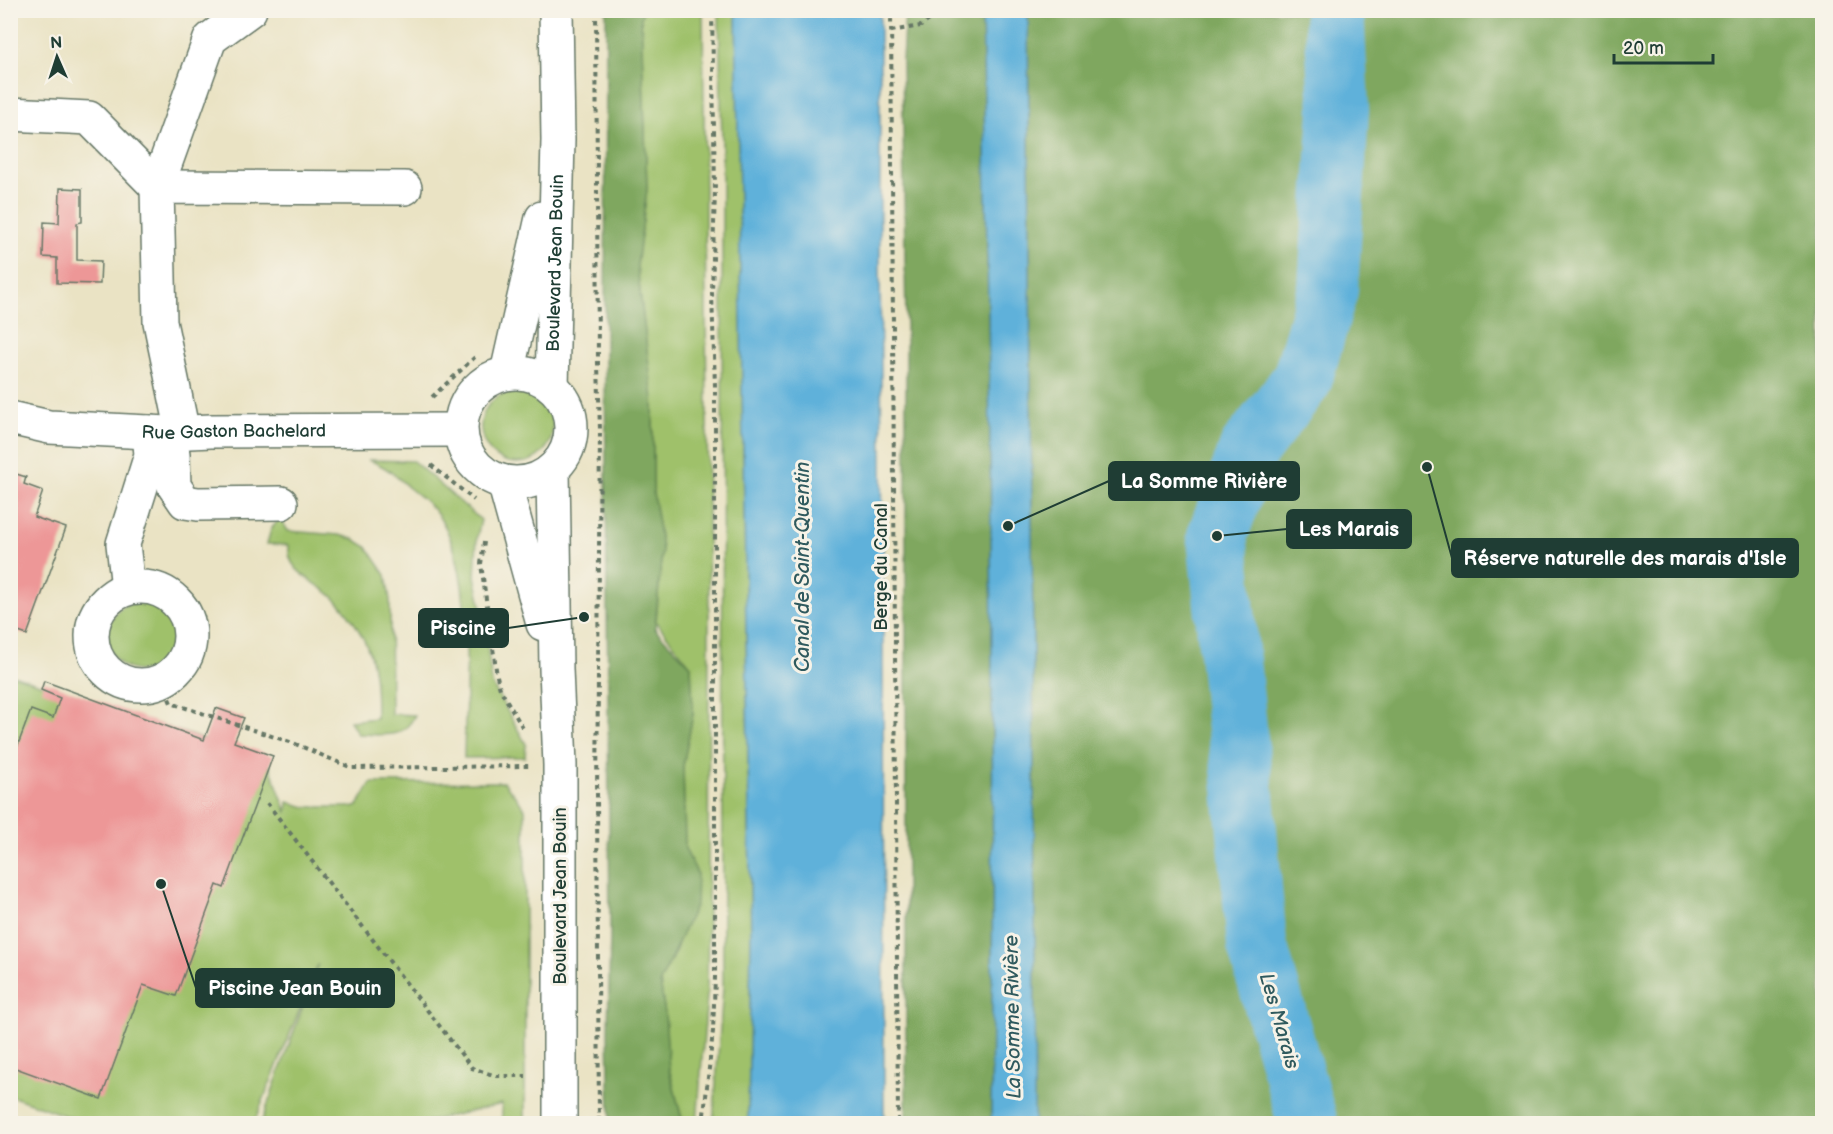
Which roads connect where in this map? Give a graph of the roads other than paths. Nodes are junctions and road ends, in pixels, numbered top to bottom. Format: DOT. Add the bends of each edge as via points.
graph roads {
  1 [pos="250,10"];
  2 [pos="556,10"];
  3 [pos="10,114"];
  4 [pos="558,140"];
  5 [pos="157,187"];
  6 [pos="405,188"];
  7 [pos="507,373"];
  8 [pos="552,386"];
  9 [pos="10,418"];
  10 [pos="445,430"];
  11 [pos="166,433"];
  12 [pos="553,469"];
  13 [pos="504,482"];
  14 [pos="281,504"];
  15 [pos="128,588"];
  16 [pos="556,669"];
  17 [pos="560,1124"];
  1 -- 5 [label="street" via="210,39"];
  2 -- 4 [label="street, Boulevard Jean Bouin"];
  3 -- 5 [label="street" via="89,118"];
  4 -- 7 [label="street, Boulevard Jean Bouin"];
  4 -- 8 [label="street, Boulevard Jean Bouin"];
  5 -- 6 [label="street"];
  5 -- 11 [label="street"];
  7 -- 8 [label="street" via="531,375"];
  7 -- 10 [label="street" via="486,382"];
  8 -- 12 [label="street" via="564,400 571,418 565,454"];
  9 -- 11 [label="street, Rue Gaston Bachelard" via="49,427"];
  10 -- 11 [label="street, Rue Gaston Bachelard"];
  10 -- 13 [label="street" via="478,468"];
  11 -- 14 [label="street" via="173,454 174,486 185,502"];
  11 -- 15 [label="street" via="151,455 123,544"];
  12 -- 13 [label="street" via="538,479"];
  12 -- 16 [label="street, Boulevard Jean Bouin"];
  13 -- 16 [label="street, Boulevard Jean Bouin"];
  15 -- 15 [label="street" via="101,606 91,637 94,653 114,678 129,685 162,682 175,673 188,652 190,628 185,612 175,599 161,591 144,586"];
  16 -- 17 [label="street, Boulevard Jean Bouin" via="546,761"];
}
